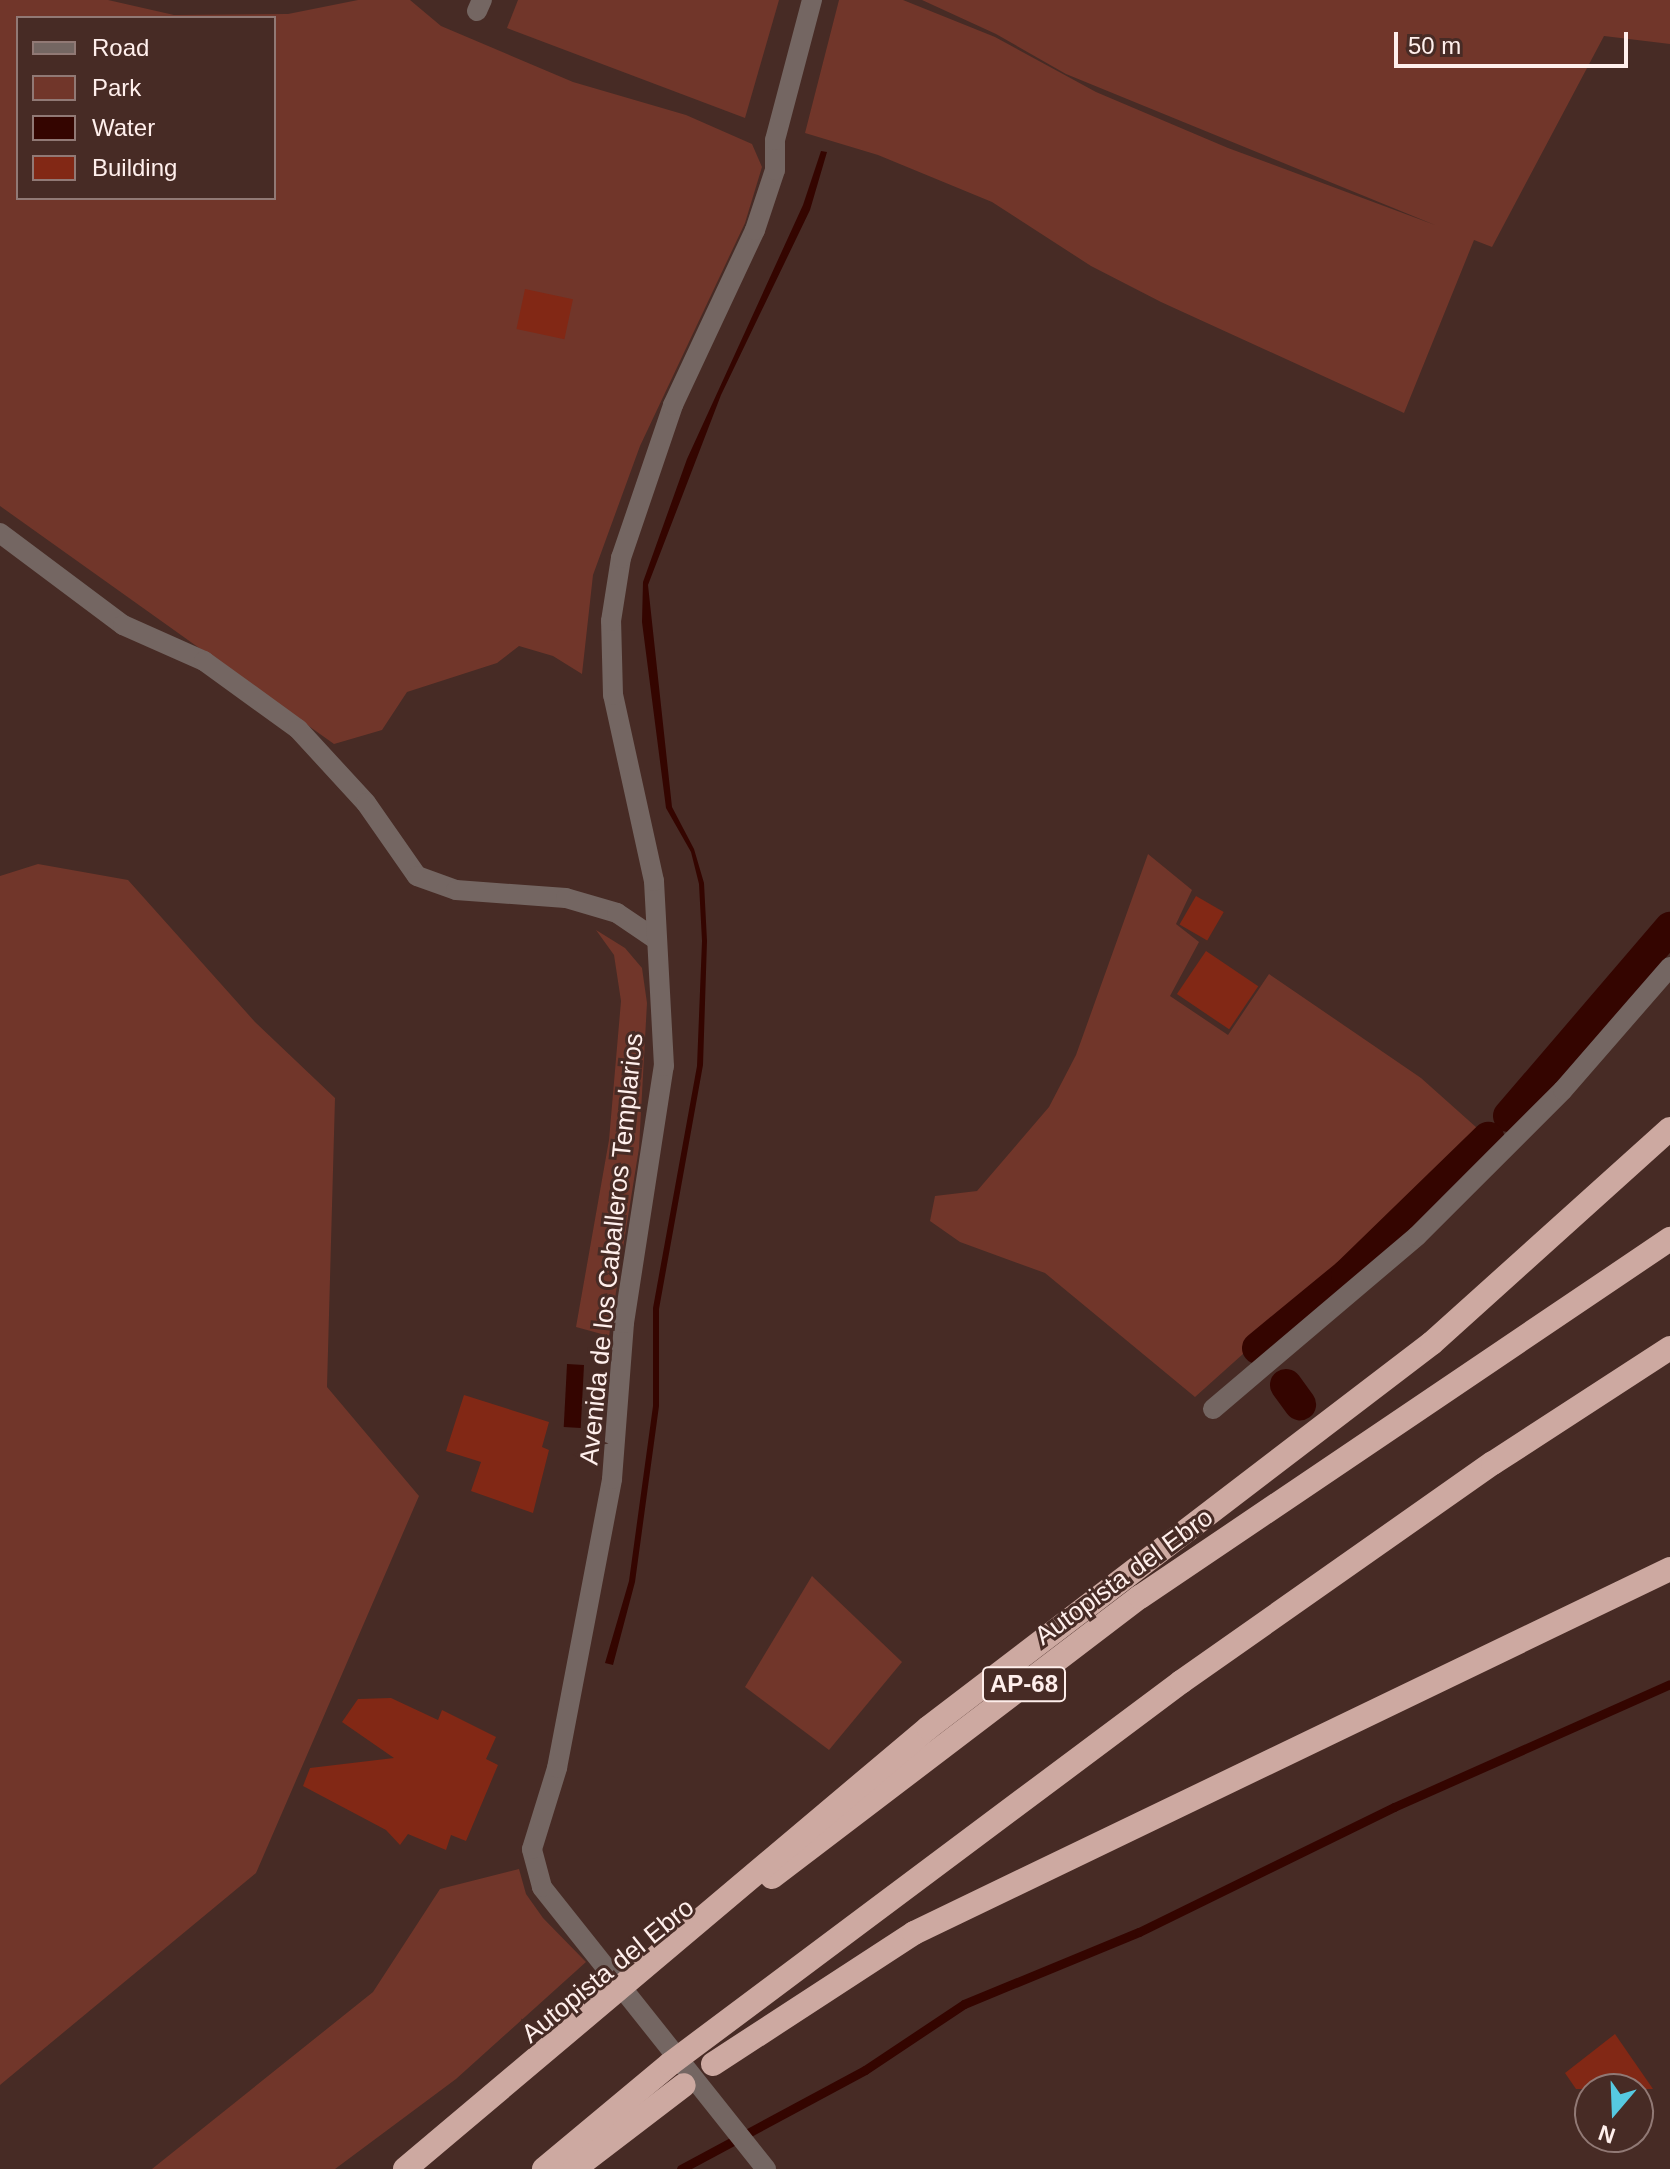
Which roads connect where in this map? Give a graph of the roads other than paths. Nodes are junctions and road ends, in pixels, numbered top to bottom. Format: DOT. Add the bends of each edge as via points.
graph roads {
  1 [pos="812,0"];
  2 [pos="0,533"];
  3 [pos="657,940"];
  4 [pos="1670,967"];
  5 [pos="1670,1129"];
  6 [pos="1670,1239"];
  7 [pos="1670,1348"];
  8 [pos="1213,1409"];
  9 [pos="1670,1569"];
  10 [pos="713,2064"];
  11 [pos="684,2085"];
  12 [pos="762,2162"];
  13 [pos="406,2169"];
  14 [pos="544,2169"];
  15 [pos="574,2169"];
  1 -- 3 [label="street, Avenida de los Caballeros Templarios" via="775,140 775,170 755,230 673,405 621,558 613,606 613,695 654,881"];
  2 -- 3 [label="street" via="123,625 204,661 298,729 366,803 417,876 456,890 566,898 617,913"];
  3 -- 12 [label="street, Avenida de los Caballeros Templarios" via="664,1066 624,1323 612,1479 560,1754 532,1849 542,1887"];
  4 -- 8 [label="street" via="1563,1090 1417,1236"];
  5 -- 13 [label="highway" via="1432,1343 928,1728"];
  6 -- 13 [label="highway, Autopista del Ebro / AP-68" via="1140,1597 704,1930"];
  7 -- 14 [label="highway" via="1493,1463 1193,1673 670,2064"];
  9 -- 10 [label="highway" via="914,1933"];
  11 -- 15 [label="highway"];
}
